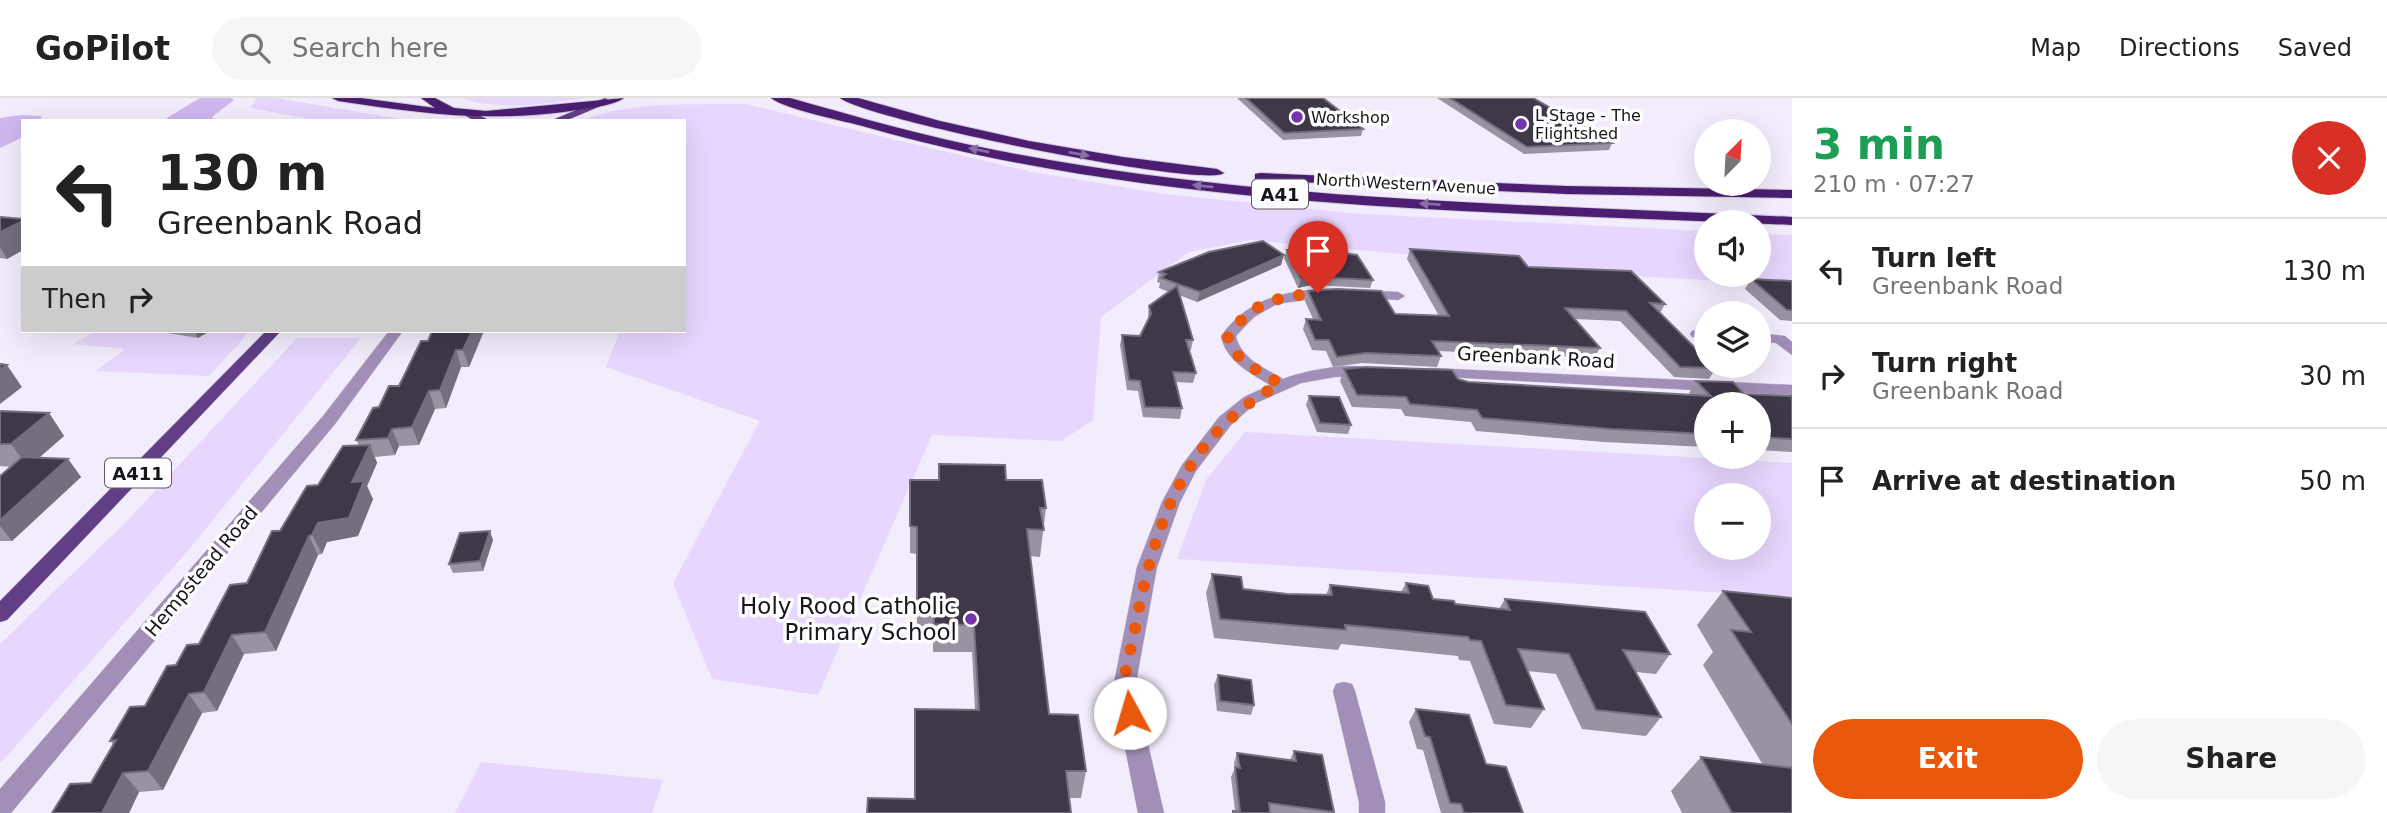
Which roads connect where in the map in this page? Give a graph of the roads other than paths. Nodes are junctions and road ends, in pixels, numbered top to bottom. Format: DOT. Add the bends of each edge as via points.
graph roads {
  1 [pos="338,98"];
  2 [pos="427,98"];
  3 [pos="618,98"];
  4 [pos="777,98"];
  5 [pos="846,98"];
  6 [pos="605,101"];
  7 [pos="453,112"];
  8 [pos="470,114"];
  9 [pos="479,119"];
  10 [pos="560,119"];
  11 [pos="1260,177"];
  12 [pos="1792,194"];
  13 [pos="1792,209"];
  14 [pos="1792,221"];
  15 [pos="1398,296"];
  16 [pos="272,333"];
  17 [pos="394,333"];
  18 [pos="1771,339"];
  19 [pos="1792,350"];
  20 [pos="1387,372"];
  21 [pos="1413,373"];
  22 [pos="1280,384"];
  23 [pos="1792,390"];
  24 [pos="0,614"];
  25 [pos="1344,691"];
  26 [pos="0,807"];
  27 [pos="1151,813"];
  28 [pos="1372,813"];
  1 -- 7 [label="highway"];
  2 -- 7 [label="highway"];
  3 -- 6 [label="highway"];
  14 -- 4 [label="highway, North Western Avenue / A41, one-way" via="1390,202 1176,183 918,138"];
  5 -- 11 [label="highway, North Western Avenue / A41, one-way" via="955,130 1015,142 1113,160"];
  6 -- 8 [label="highway" via="528,112"];
  6 -- 10 [label="main road"];
  7 -- 8 [label="highway"];
  8 -- 9 [label="main road"];
  11 -- 12 [label="highway" via="1580,191"];
  11 -- 13 [label="highway, North Western Avenue / A41" via="1353,187"];
  15 -- 22 [label="street" via="1318,293 1260,304 1235,326 1228,343 1238,356"];
  16 -- 24 [label="main road, A411"];
  17 -- 26 [label="street, Hempstead Road" via="329,420"];
  18 -- 19 [label="street" via="1780,339"];
  20 -- 22 [label="street" via="1335,372"];
  21 -- 23 [label="street, Greenbank Road"];
  22 -- 27 [label="street" via="1225,421 1188,469 1147,567 1124,688"];
  25 -- 28 [label="street"];
}
